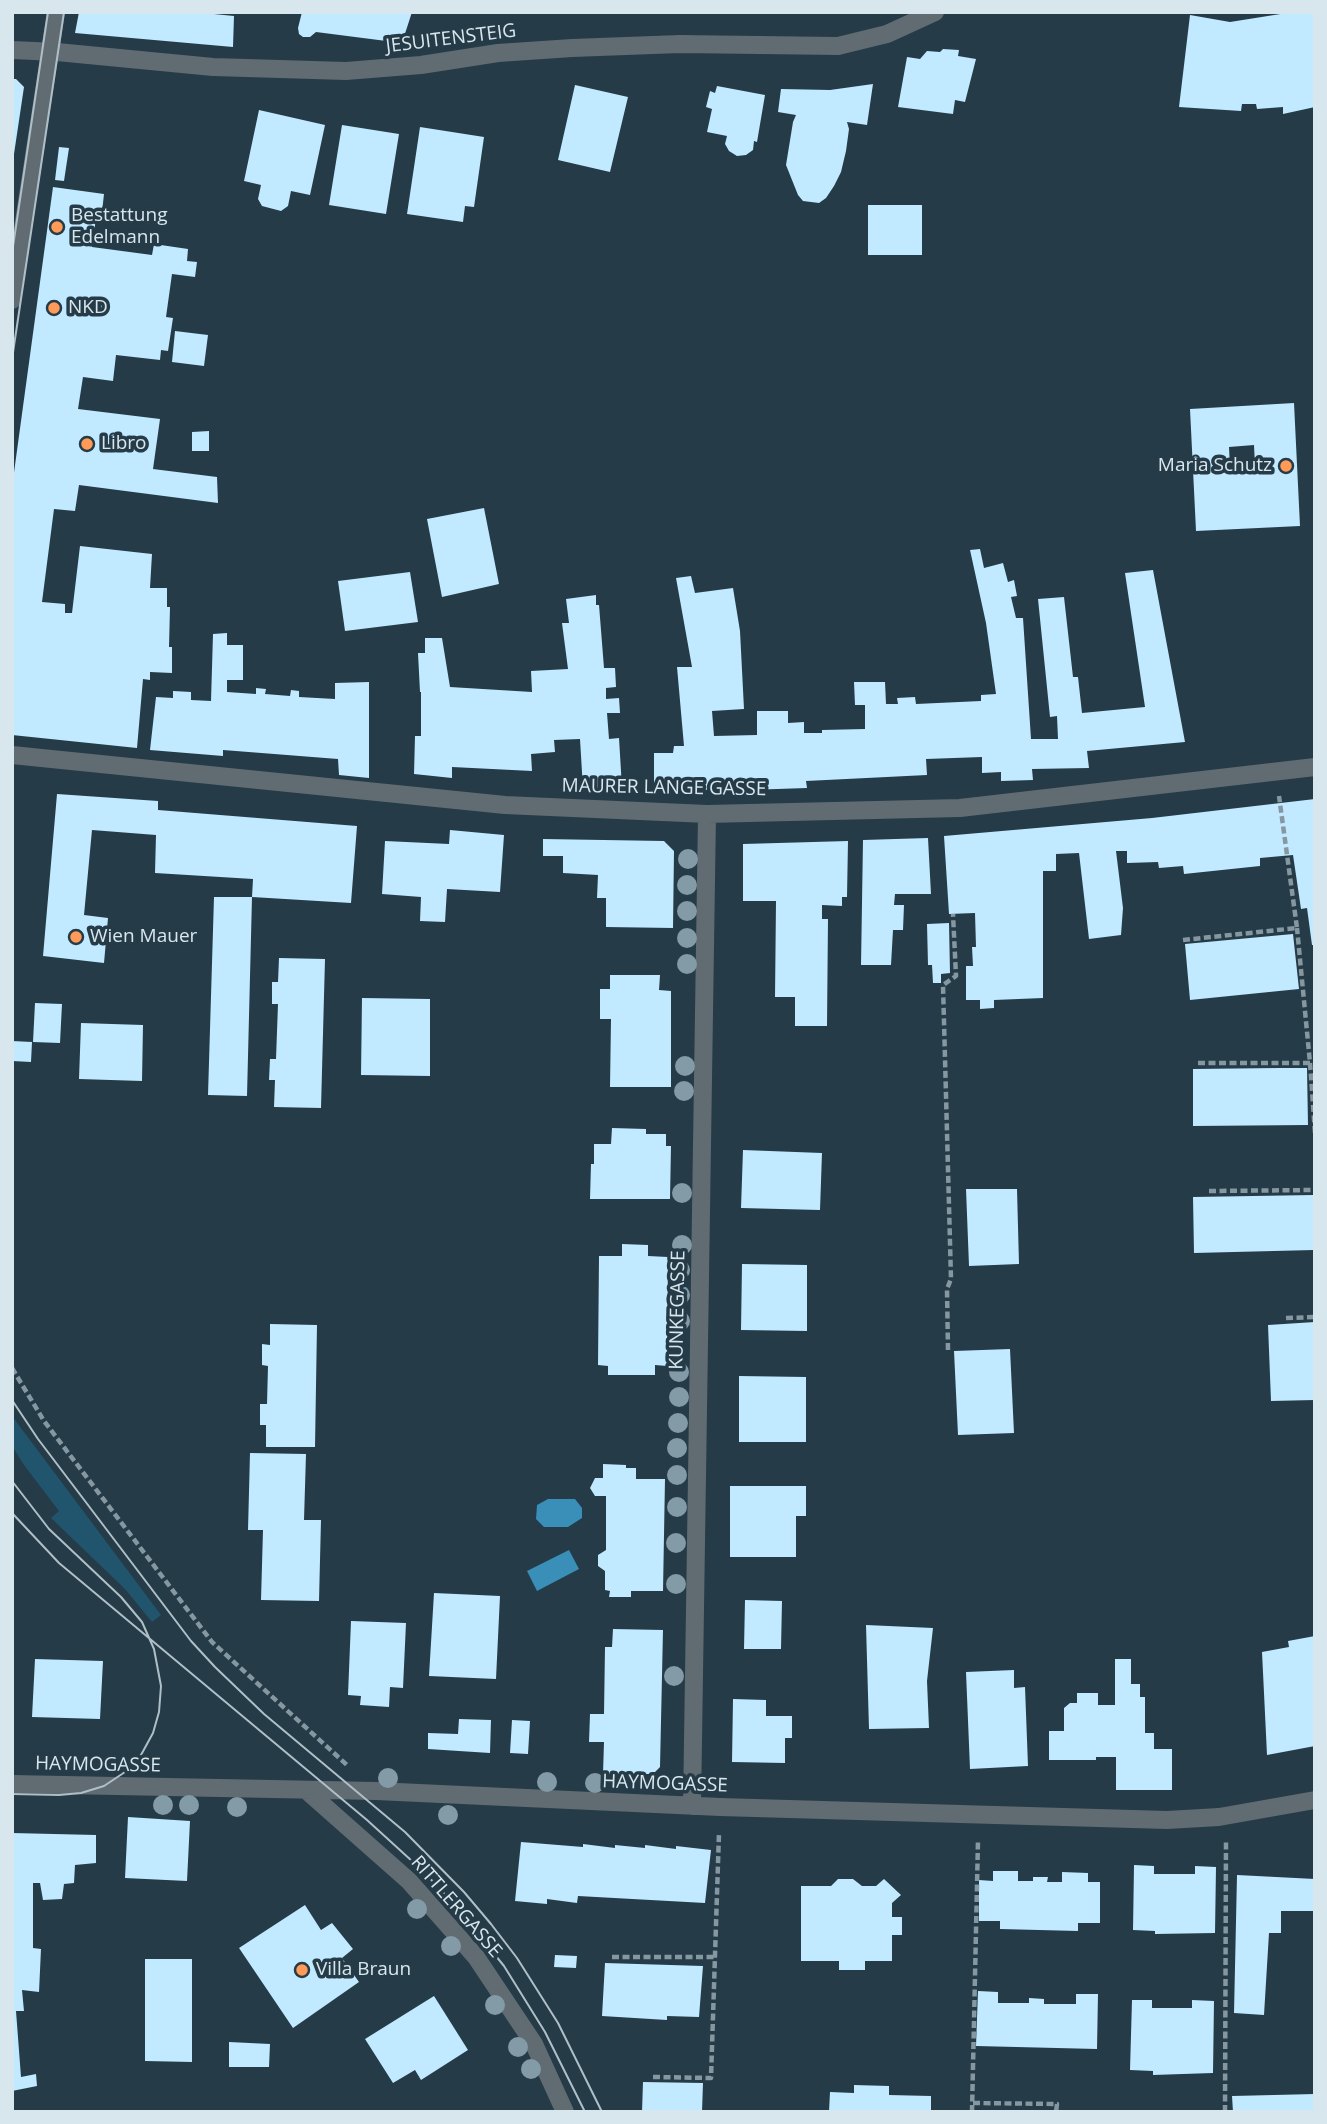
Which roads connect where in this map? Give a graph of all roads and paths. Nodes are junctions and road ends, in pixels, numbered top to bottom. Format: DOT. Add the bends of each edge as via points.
graph roads {
  1 [pos="56,12"];
  2 [pos="936,12"];
  3 [pos="12,50"];
  4 [pos="50,51"];
  5 [pos="12,300"];
  6 [pos="12,755"];
  7 [pos="1315,767"];
  8 [pos="1276,772"];
  9 [pos="707,814"];
  10 [pos="953,914"];
  11 [pos="1297,928"];
  12 [pos="1183,940"];
  13 [pos="1198,1063"];
  14 [pos="1310,1063"];
  15 [pos="1315,1133"];
  16 [pos="1315,1190"];
  17 [pos="1209,1191"];
  18 [pos="1315,1317"];
  19 [pos="1286,1318"];
  20 [pos="948,1350"];
  21 [pos="12,1368"];
  22 [pos="12,1784"];
  23 [pos="306,1790"];
  24 [pos="376,1791"];
  25 [pos="1315,1800"];
  26 [pos="692,1806"];
  27 [pos="720,1807"];
  28 [pos="978,1815"];
  29 [pos="1227,1815"];
  30 [pos="612,1957"];
  31 [pos="715,1957"];
  32 [pos="653,2077"];
  33 [pos="972,2103"];
  34 [pos="565,2112"];
  35 [pos="972,2112"];
  36 [pos="1056,2112"];
  37 [pos="1225,2112"];
  1 -- 4 [label="street"];
  2 -- 4 [label="street, JESUITENSTEIG" via="887,34 838,46 572,48 346,71 213,67"];
  3 -- 4 [label="street, JESUITENSTEIG"];
  4 -- 5 [label="street"];
  6 -- 9 [label="street, MAURER LANGE GASSE" via="505,805"];
  7 -- 8 [label="street, MAURER LANGE GASSE"];
  8 -- 9 [label="street, MAURER LANGE GASSE" via="960,807"];
  8 -- 11 [label="path"];
  9 -- 26 [label="street, KUNKEGASSE"];
  10 -- 20 [label="path" via="956,976 943,985 951,1279 947,1289"];
  11 -- 12 [label="path"];
  11 -- 14 [label="path"];
  13 -- 14 [label="path"];
  14 -- 15 [label="path"];
  16 -- 17 [label="path"];
  18 -- 19 [label="path"];
  21 -- 24 [label="path" via="44,1421 212,1642"];
  22 -- 23 [label="street, HAYMOGASSE"];
  23 -- 24 [label="street, HAYMOGASSE"];
  23 -- 34 [label="street, RITTLERGASSE" via="408,1881 476,1957 534,2044"];
  24 -- 26 [label="street, HAYMOGASSE"];
  25 -- 29 [label="street, HAYMOGASSE"];
  26 -- 27 [label="street, HAYMOGASSE"];
  27 -- 28 [label="street, HAYMOGASSE"];
  27 -- 31 [label="path"];
  28 -- 29 [label="street, HAYMOGASSE" via="1167,1820"];
  28 -- 33 [label="path"];
  29 -- 37 [label="path"];
  30 -- 31 [label="path"];
  31 -- 32 [label="path" via="711,2078"];
  33 -- 35 [label="path"];
  33 -- 36 [label="path" via="1057,2104"];
}
